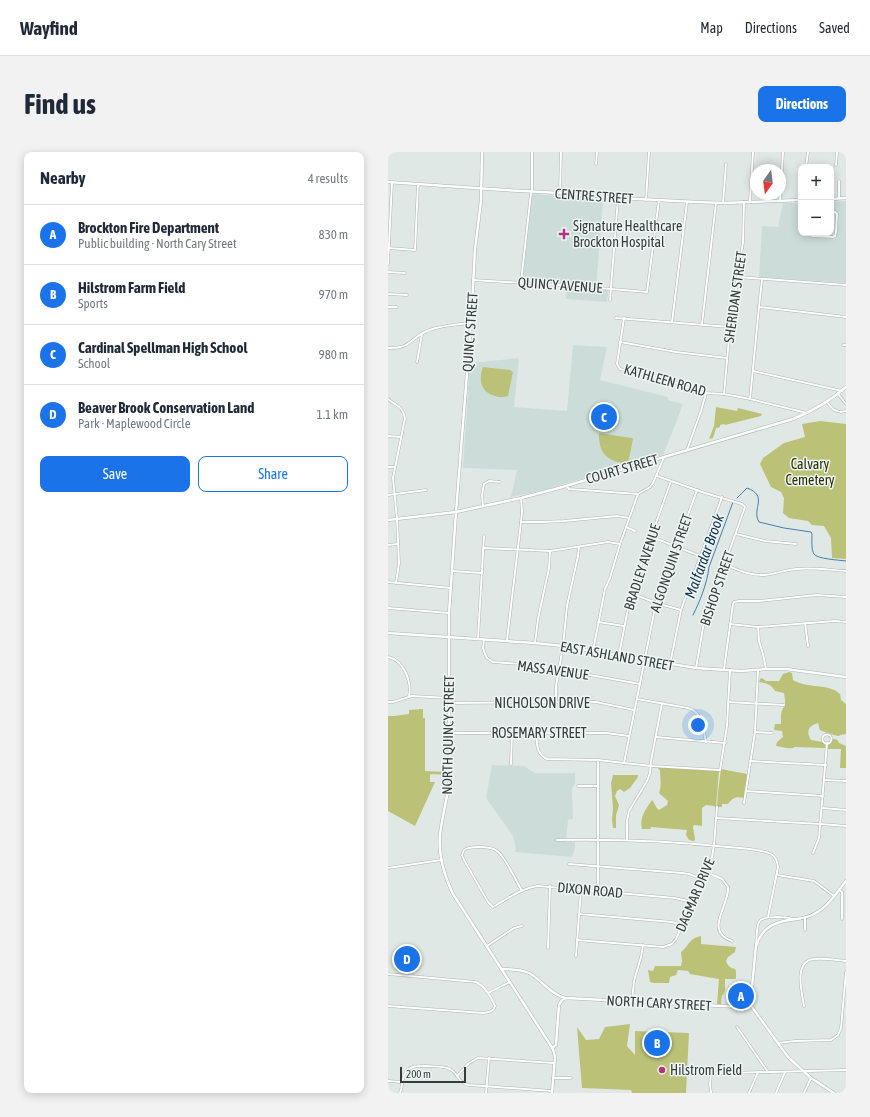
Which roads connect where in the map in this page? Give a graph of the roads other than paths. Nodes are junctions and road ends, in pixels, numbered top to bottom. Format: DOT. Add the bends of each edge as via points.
graph roads {
  1 [pos="482,152"];
  2 [pos="532,152"];
  3 [pos="561,152"];
  4 [pos="597,152"];
  5 [pos="649,152"];
  6 [pos="753,152"];
  7 [pos="783,152"];
  8 [pos="808,152"];
  9 [pos="837,152"];
  10 [pos="596,164"];
  11 [pos="726,164"];
  12 [pos="782,164"];
  13 [pos="806,164"];
  14 [pos="836,165"];
  15 [pos="839,181"];
  16 [pos="388,182"];
  17 [pos="392,182"];
  18 [pos="418,184"];
  19 [pos="482,189"];
  20 [pos="532,191"];
  21 [pos="560,193"];
  22 [pos="618,198"];
  23 [pos="846,198"];
  24 [pos="834,199"];
  25 [pos="838,199"];
  26 [pos="646,200"];
  27 [pos="659,200"];
  28 [pos="780,200"];
  29 [pos="786,200"];
  30 [pos="798,200"];
  31 [pos="744,201"];
  32 [pos="750,201"];
  33 [pos="687,202"];
  34 [pos="716,203"];
  35 [pos="723,203"];
  36 [pos="834,212"];
  37 [pos="389,214"];
  38 [pos="812,236"];
  39 [pos="388,248"];
  40 [pos="388,264"];
  41 [pos="388,272"];
  42 [pos="405,273"];
  43 [pos="738,278"];
  44 [pos="762,279"];
  45 [pos="473,280"];
  46 [pos="521,282"];
  47 [pos="846,285"];
  48 [pos="611,288"];
  49 [pos="388,294"];
  50 [pos="407,295"];
  51 [pos="610,300"];
  52 [pos="388,306"];
  53 [pos="397,307"];
  54 [pos="759,307"];
  55 [pos="846,317"];
  56 [pos="616,318"];
  57 [pos="624,318"];
  58 [pos="672,322"];
  59 [pos="471,323"];
  60 [pos="702,324"];
  61 [pos="730,327"];
  62 [pos="422,334"];
  63 [pos="620,342"];
  64 [pos="388,348"];
  65 [pos="727,358"];
  66 [pos="417,362"];
  67 [pos="753,371"];
  68 [pos="846,387"];
  69 [pos="842,391"];
  70 [pos="706,393"];
  71 [pos="724,394"];
  72 [pos="838,394"];
  73 [pos="388,399"];
  74 [pos="750,399"];
  75 [pos="827,402"];
  76 [pos="846,404"];
  77 [pos="846,411"];
  78 [pos="807,413"];
  79 [pos="388,436"];
  80 [pos="401,437"];
  81 [pos="687,450"];
  82 [pos="664,457"];
  83 [pos="388,467"];
  84 [pos="395,467"];
  85 [pos="657,476"];
  86 [pos="671,481"];
  87 [pos="500,482"];
  88 [pos="566,486"];
  89 [pos="426,490"];
  90 [pos="697,490"];
  91 [pos="394,494"];
  92 [pos="638,494"];
  93 [pos="388,495"];
  94 [pos="722,497"];
  95 [pos="521,498"];
  96 [pos="483,506"];
  97 [pos="456,512"];
  98 [pos="629,518"];
  99 [pos="397,519"];
  100 [pos="388,520"];
  101 [pos="521,522"];
  102 [pos="626,527"];
  103 [pos="635,531"];
  104 [pos="736,534"];
  105 [pos="484,536"];
  106 [pos="652,537"];
  107 [pos="398,544"];
  108 [pos="620,544"];
  109 [pos="796,544"];
  110 [pos="388,545"];
  111 [pos="676,546"];
  112 [pos="579,547"];
  113 [pos="484,548"];
  114 [pos="518,550"];
  115 [pos="550,551"];
  116 [pos="700,556"];
  117 [pos="725,565"];
  118 [pos="452,571"];
  119 [pos="846,571"];
  120 [pos="482,573"];
  121 [pos="388,582"];
  122 [pos="396,583"];
  123 [pos="451,588"];
  124 [pos="631,593"];
  125 [pos="846,597"];
  126 [pos="656,603"];
  127 [pos="388,608"];
  128 [pos="680,610"];
  129 [pos="449,613"];
  130 [pos="598,622"];
  131 [pos="846,622"];
  132 [pos="805,623"];
  133 [pos="730,624"];
  134 [pos="624,626"];
  135 [pos="758,627"];
  136 [pos="388,633"];
  137 [pos="448,637"];
  138 [pos="478,638"];
  139 [pos="484,639"];
  140 [pos="507,640"];
  141 [pos="535,643"];
  142 [pos="563,646"];
  143 [pos="808,646"];
  144 [pos="593,651"];
  145 [pos="619,656"];
  146 [pos="388,657"];
  147 [pos="644,660"];
  148 [pos="670,664"];
  149 [pos="696,668"];
  150 [pos="766,668"];
  151 [pos="559,669"];
  152 [pos="724,670"];
  153 [pos="730,670"];
  154 [pos="758,670"];
  155 [pos="846,677"];
  156 [pos="640,684"];
  157 [pos="409,697"];
  158 [pos="449,698"];
  159 [pos="637,699"];
  160 [pos="388,702"];
  161 [pos="556,702"];
  162 [pos="728,702"];
  163 [pos="449,703"];
  164 [pos="662,703"];
  165 [pos="757,704"];
  166 [pos="784,705"];
  167 [pos="634,710"];
  168 [pos="536,732"];
  169 [pos="755,732"];
  170 [pos="449,733"];
  171 [pos="512,733"];
  172 [pos="772,733"];
  173 [pos="629,736"];
  174 [pos="656,737"];
  175 [pos="706,742"];
  176 [pos="725,742"];
  177 [pos="827,743"];
  178 [pos="598,760"];
  179 [pos="750,761"];
  180 [pos="624,762"];
  181 [pos="511,764"];
  182 [pos="826,765"];
  183 [pos="651,766"];
  184 [pos="824,780"];
  185 [pos="846,781"];
  186 [pos="578,786"];
  187 [pos="598,786"];
  188 [pos="746,791"];
  189 [pos="823,796"];
  190 [pos="744,803"];
  191 [pos="717,807"];
  192 [pos="822,808"];
  193 [pos="846,810"];
  194 [pos="716,818"];
  195 [pos="821,824"];
  196 [pos="846,826"];
  197 [pos="598,839"];
  198 [pos="557,840"];
  199 [pos="627,840"];
  200 [pos="714,845"];
  201 [pos="813,853"];
  202 [pos="441,860"];
  203 [pos="569,864"];
  204 [pos="599,866"];
  205 [pos="388,868"];
  206 [pos="706,872"];
  207 [pos="777,875"];
  208 [pos="702,879"];
  209 [pos="846,881"];
  210 [pos="550,886"];
  211 [pos="581,889"];
  212 [pos="839,890"];
  213 [pos="522,891"];
  214 [pos="598,891"];
  215 [pos="834,896"];
  216 [pos="692,902"];
  217 [pos="579,914"];
  218 [pos="768,917"];
  219 [pos="805,918"];
  220 [pos="794,919"];
  221 [pos="842,919"];
  222 [pos="682,925"];
  223 [pos="522,926"];
  224 [pos="805,930"];
  225 [pos="577,940"];
  226 [pos="732,940"];
  227 [pos="643,945"];
  228 [pos="486,946"];
  229 [pos="756,946"];
  230 [pos="548,948"];
  231 [pos="576,956"];
  232 [pos="846,961"];
  233 [pos="501,969"];
  234 [pos="846,972"];
  235 [pos="388,974"];
  236 [pos="510,982"];
  237 [pos="488,993"];
  238 [pos="566,998"];
  239 [pos="632,1001"];
  240 [pos="749,1003"];
  241 [pos="388,1006"];
  242 [pos="804,1006"];
  243 [pos="737,1028"];
  244 [pos="777,1043"];
  245 [pos="552,1048"];
  246 [pos="489,1058"];
  247 [pos="554,1063"];
  248 [pos="846,1070"];
  249 [pos="803,1071"];
  250 [pos="758,1072"];
  251 [pos="768,1072"];
  252 [pos="785,1072"];
  253 [pos="711,1073"];
  254 [pos="690,1074"];
  255 [pos="457,1076"];
  256 [pos="553,1078"];
  257 [pos="571,1078"];
  258 [pos="811,1078"];
  259 [pos="388,1081"];
  260 [pos="402,1082"];
  261 [pos="487,1087"];
  262 [pos="552,1092"];
  263 [pos="400,1093"];
  264 [pos="486,1093"];
  265 [pos="711,1093"];
  266 [pos="749,1093"];
  267 [pos="776,1093"];
  268 [pos="804,1093"];
  269 [pos="832,1093"];
  1 -- 19 [label="main road, QUINCY STREET"];
  2 -- 20 [label="street"];
  3 -- 21 [label="street"];
  4 -- 10 [label="street"];
  5 -- 26 [label="street"];
  6 -- 32 [label="street"];
  7 -- 12 [label="street"];
  8 -- 13 [label="street"];
  9 -- 14 [label="street"];
  11 -- 35 [label="street"];
  15 -- 25 [label="street"];
  16 -- 17 [label="main road, CENTRE STREET"];
  17 -- 18 [label="main road, CENTRE STREET"];
  17 -- 37 [label="street"];
  18 -- 19 [label="main road, CENTRE STREET"];
  18 -- 39 [label="street" via="415,250"];
  19 -- 20 [label="main road, CENTRE STREET"];
  19 -- 45 [label="main road, QUINCY STREET"];
  20 -- 21 [label="main road, CENTRE STREET"];
  20 -- 46 [label="street"];
  21 -- 22 [label="main road, CENTRE STREET"];
  22 -- 26 [label="main road, CENTRE STREET"];
  22 -- 48 [label="street"];
  23 -- 25 [label="main road"];
  24 -- 25 [label="main road"];
  26 -- 27 [label="main road, CENTRE STREET"];
  27 -- 33 [label="main road, CENTRE STREET"];
  27 -- 48 [label="street, QUINCY AVENUE" via="647,292"];
  28 -- 32 [label="main road, CENTRE STREET"];
  29 -- 30 [label="main road, CENTRE STREET"];
  31 -- 32 [label="main road, CENTRE STREET"];
  31 -- 35 [label="main road, CENTRE STREET"];
  31 -- 43 [label="street, SHERIDAN STREET" via="743,242"];
  33 -- 34 [label="main road, CENTRE STREET"];
  33 -- 58 [label="street"];
  34 -- 35 [label="main road, CENTRE STREET"];
  34 -- 60 [label="street"];
  36 -- 38 [label="street" via="837,214 835,236"];
  37 -- 39 [label="street"];
  39 -- 40 [label="street"];
  41 -- 42 [label="street"];
  43 -- 44 [label="street"];
  43 -- 61 [label="street, SHERIDAN STREET"];
  44 -- 47 [label="street"];
  44 -- 54 [label="street"];
  45 -- 46 [label="street, QUINCY AVENUE"];
  45 -- 59 [label="main road, QUINCY STREET"];
  46 -- 48 [label="street, QUINCY AVENUE"];
  48 -- 51 [label="street"];
  49 -- 50 [label="street"];
  52 -- 53 [label="street"];
  54 -- 55 [label="street"];
  54 -- 67 [label="street"];
  56 -- 57 [label="street"];
  57 -- 58 [label="street"];
  57 -- 63 [label="street, KATHLEEN ROAD"];
  58 -- 60 [label="street"];
  59 -- 62 [label="street" via="434,329"];
  59 -- 97 [label="main road, QUINCY STREET"];
  60 -- 61 [label="street"];
  61 -- 65 [label="street, SHERIDAN STREET"];
  62 -- 64 [label="street" via="404,346"];
  62 -- 66 [label="street"];
  63 -- 65 [label="street"];
  63 -- 70 [label="street, KATHLEEN ROAD" via="617,364 620,369"];
  65 -- 71 [label="street, SHERIDAN STREET"];
  67 -- 69 [label="street"];
  67 -- 74 [label="street"];
  68 -- 69 [label="main road, COURT STREET"];
  69 -- 72 [label="main road, COURT STREET"];
  70 -- 71 [label="street, KATHLEEN ROAD"];
  70 -- 81 [label="street"];
  71 -- 74 [label="street, KATHLEEN ROAD"];
  72 -- 75 [label="main road, COURT STREET"];
  72 -- 76 [label="street"];
  73 -- 80 [label="street" via="402,408 404,413"];
  74 -- 78 [label="street, KATHLEEN ROAD"];
  75 -- 77 [label="street" via="834,411"];
  75 -- 78 [label="main road, COURT STREET"];
  78 -- 81 [label="main road, COURT STREET"];
  79 -- 80 [label="street"];
  80 -- 84 [label="street"];
  81 -- 82 [label="main road, COURT STREET"];
  82 -- 85 [label="street"];
  82 -- 88 [label="main road, COURT STREET"];
  83 -- 84 [label="street"];
  84 -- 91 [label="street"];
  85 -- 86 [label="street"];
  85 -- 92 [label="street" via="650,487"];
  86 -- 90 [label="street"];
  86 -- 106 [label="street, BRADLEY AVENUE"];
  87 -- 96 [label="street" via="489,481 484,484"];
  88 -- 92 [label="street"];
  88 -- 95 [label="main road, COURT STREET"];
  89 -- 91 [label="street"];
  90 -- 94 [label="street"];
  90 -- 111 [label="street, ALGONQUIN STREET"];
  91 -- 93 [label="street"];
  91 -- 99 [label="street"];
  92 -- 98 [label="street"];
  94 -- 104 [label="street, BISHOP STREET" via="745,507"];
  94 -- 116 [label="street"];
  95 -- 96 [label="main road, COURT STREET"];
  95 -- 101 [label="street"];
  96 -- 97 [label="main road, COURT STREET"];
  97 -- 99 [label="main road, COURT STREET"];
  97 -- 118 [label="main road, NORTH QUINCY STREET"];
  98 -- 101 [label="street" via="617,516"];
  98 -- 102 [label="street"];
  99 -- 100 [label="main road, COURT STREET"];
  99 -- 107 [label="street"];
  101 -- 114 [label="street"];
  102 -- 103 [label="street"];
  102 -- 108 [label="street"];
  104 -- 109 [label="street" via="765,541"];
  104 -- 117 [label="street, BISHOP STREET"];
  105 -- 113 [label="street"];
  106 -- 111 [label="street"];
  106 -- 124 [label="street, BRADLEY AVENUE"];
  107 -- 110 [label="street"];
  107 -- 122 [label="street"];
  108 -- 112 [label="street" via="608,542"];
  108 -- 130 [label="street" via="605,589"];
  111 -- 116 [label="street"];
  111 -- 126 [label="street, ALGONQUIN STREET"];
  112 -- 115 [label="street"];
  112 -- 142 [label="street" via="567,606"];
  113 -- 114 [label="street"];
  113 -- 120 [label="street"];
  114 -- 115 [label="street"];
  114 -- 140 [label="street"];
  115 -- 141 [label="street"];
  116 -- 128 [label="street"];
  117 -- 119 [label="street" via="750,574 764,575 807,568"];
  117 -- 149 [label="street, BISHOP STREET" via="704,622"];
  118 -- 120 [label="street"];
  118 -- 123 [label="main road, NORTH QUINCY STREET"];
  120 -- 138 [label="street"];
  121 -- 122 [label="street"];
  122 -- 123 [label="street"];
  123 -- 129 [label="main road, NORTH QUINCY STREET"];
  124 -- 126 [label="street"];
  124 -- 134 [label="street, BRADLEY AVENUE"];
  125 -- 133 [label="street" via="817,595 738,601 733,604"];
  126 -- 128 [label="street"];
  126 -- 147 [label="street, ALGONQUIN STREET"];
  127 -- 129 [label="street"];
  128 -- 148 [label="street"];
  129 -- 137 [label="main road, NORTH QUINCY STREET"];
  130 -- 134 [label="street"];
  130 -- 144 [label="street"];
  131 -- 132 [label="street"];
  132 -- 135 [label="street"];
  132 -- 143 [label="street"];
  133 -- 135 [label="street"];
  133 -- 152 [label="street"];
  134 -- 145 [label="street, BRADLEY AVENUE"];
  135 -- 150 [label="street"];
  136 -- 137 [label="main road, EAST ASHLAND STREET"];
  137 -- 138 [label="main road, EAST ASHLAND STREET"];
  137 -- 158 [label="main road, NORTH QUINCY STREET"];
  138 -- 139 [label="main road, EAST ASHLAND STREET"];
  139 -- 140 [label="main road, EAST ASHLAND STREET"];
  139 -- 151 [label="street, MASS AVENUE" via="485,654 493,662"];
  140 -- 141 [label="main road, EAST ASHLAND STREET"];
  141 -- 142 [label="main road, EAST ASHLAND STREET"];
  142 -- 144 [label="main road, EAST ASHLAND STREET"];
  142 -- 151 [label="street"];
  144 -- 145 [label="main road, EAST ASHLAND STREET"];
  145 -- 147 [label="main road, EAST ASHLAND STREET"];
  146 -- 157 [label="street" via="396,659 403,667 410,690"];
  147 -- 148 [label="main road, EAST ASHLAND STREET"];
  147 -- 156 [label="street, ALGONQUIN STREET"];
  148 -- 149 [label="main road, EAST ASHLAND STREET"];
  149 -- 152 [label="main road, EAST ASHLAND STREET"];
  150 -- 154 [label="main road, EAST ASHLAND STREET"];
  150 -- 155 [label="main road, EAST ASHLAND STREET"];
  151 -- 156 [label="street, MASS AVENUE"];
  151 -- 161 [label="street"];
  152 -- 153 [label="main road, EAST ASHLAND STREET"];
  153 -- 154 [label="main road, EAST ASHLAND STREET"];
  153 -- 162 [label="street"];
  154 -- 165 [label="street"];
  156 -- 159 [label="street, ALGONQUIN STREET"];
  157 -- 158 [label="street"];
  157 -- 160 [label="street"];
  158 -- 163 [label="main road, NORTH QUINCY STREET"];
  159 -- 164 [label="street"];
  159 -- 167 [label="street, ALGONQUIN STREET"];
  161 -- 163 [label="street, NICHOLSON DRIVE"];
  161 -- 167 [label="street, NICHOLSON DRIVE" via="596,702"];
  162 -- 165 [label="street"];
  162 -- 176 [label="street"];
  163 -- 170 [label="main road, NORTH QUINCY STREET"];
  164 -- 174 [label="street"];
  164 -- 175 [label="street" via="695,710 702,721"];
  165 -- 166 [label="street"];
  165 -- 169 [label="street"];
  167 -- 173 [label="street, ALGONQUIN STREET"];
  168 -- 171 [label="street, ROSEMARY STREET"];
  168 -- 173 [label="street, ROSEMARY STREET" via="606,733"];
  168 -- 178 [label="street" via="537,750 547,759"];
  169 -- 172 [label="street"];
  169 -- 179 [label="street"];
  170 -- 171 [label="street, ROSEMARY STREET"];
  170 -- 202 [label="main road, NORTH QUINCY STREET" via="450,777 440,835"];
  171 -- 181 [label="street"];
  173 -- 180 [label="street, ALGONQUIN STREET"];
  174 -- 175 [label="street"];
  174 -- 183 [label="street"];
  175 -- 176 [label="street"];
  176 -- 183 [label="street" via="720,770"];
  177 -- 177 [label="street" via="832,739 828,734 824,735 823,739"];
  177 -- 182 [label="street"];
  178 -- 180 [label="street"];
  178 -- 187 [label="street"];
  179 -- 182 [label="street"];
  179 -- 188 [label="street"];
  180 -- 183 [label="street"];
  182 -- 184 [label="street"];
  183 -- 199 [label="street" via="647,781 629,811"];
  184 -- 185 [label="street"];
  184 -- 189 [label="street"];
  186 -- 187 [label="street"];
  187 -- 197 [label="street"];
  188 -- 189 [label="street"];
  188 -- 190 [label="street"];
  189 -- 192 [label="street"];
  191 -- 194 [label="street, DAGMAR DRIVE"];
  192 -- 193 [label="street"];
  192 -- 195 [label="street"];
  194 -- 195 [label="street"];
  194 -- 200 [label="street, DAGMAR DRIVE"];
  195 -- 196 [label="street"];
  195 -- 201 [label="street"];
  197 -- 198 [label="street"];
  197 -- 199 [label="street"];
  197 -- 204 [label="street"];
  199 -- 200 [label="street"];
  200 -- 206 [label="street, DAGMAR DRIVE"];
  200 -- 207 [label="street" via="761,851 772,855 777,861"];
  202 -- 205 [label="street"];
  202 -- 228 [label="main road, NORTH QUINCY STREET" via="453,894"];
  203 -- 204 [label="street"];
  204 -- 208 [label="street" via="690,874"];
  204 -- 214 [label="street"];
  206 -- 208 [label="street, DAGMAR DRIVE"];
  206 -- 226 [label="street" via="722,879 728,887 719,927 721,934"];
  207 -- 215 [label="street" via="814,881"];
  207 -- 218 [label="street"];
  208 -- 216 [label="street, DAGMAR DRIVE"];
  209 -- 212 [label="main road"];
  210 -- 211 [label="street, DIXON ROAD"];
  210 -- 213 [label="street, DIXON ROAD" via="533,887"];
  210 -- 230 [label="street"];
  211 -- 214 [label="street, DIXON ROAD"];
  211 -- 217 [label="street"];
  212 -- 215 [label="main road"];
  212 -- 221 [label="street" via="842,892"];
  213 -- 213 [label="street, DIXON ROAD" via="498,851 484,847 465,848 462,853 464,860 493,907"];
  214 -- 216 [label="street, DIXON ROAD"];
  215 -- 219 [label="main road" via="824,908"];
  216 -- 222 [label="street, DAGMAR DRIVE"];
  217 -- 222 [label="street"];
  217 -- 225 [label="street"];
  218 -- 220 [label="street"];
  218 -- 229 [label="street" via="759,920"];
  219 -- 220 [label="main road"];
  219 -- 224 [label="street"];
  220 -- 229 [label="main road" via="769,926"];
  222 -- 227 [label="street, DAGMAR DRIVE" via="676,939 669,946"];
  223 -- 228 [label="street" via="514,928"];
  225 -- 227 [label="street, DAGMAR DRIVE"];
  225 -- 231 [label="street"];
  227 -- 239 [label="street" via="633,985"];
  228 -- 233 [label="main road, NORTH QUINCY STREET"];
  229 -- 240 [label="main road"];
  232 -- 242 [label="street" via="815,959 807,962 800,977"];
  233 -- 236 [label="main road, NORTH QUINCY STREET"];
  233 -- 238 [label="main road" via="529,973 555,994"];
  234 -- 244 [label="street" via="841,1028 838,1035 827,1041"];
  235 -- 237 [label="street" via="476,982"];
  236 -- 237 [label="street"];
  236 -- 245 [label="main road, NORTH QUINCY STREET"];
  237 -- 241 [label="street" via="495,1006 488,1012"];
  238 -- 239 [label="main road, NORTH CARY STREET"];
  238 -- 245 [label="main road" via="559,1005 556,1045"];
  239 -- 240 [label="main road, NORTH CARY STREET" via="741,1007"];
  240 -- 244 [label="main road"];
  243 -- 251 [label="street"];
  244 -- 249 [label="main road"];
  245 -- 247 [label="main road, NORTH QUINCY STREET"];
  246 -- 247 [label="street"];
  246 -- 255 [label="street" via="473,1060"];
  246 -- 261 [label="street"];
  247 -- 256 [label="main road, NORTH QUINCY STREET"];
  248 -- 249 [label="street"];
  249 -- 252 [label="street"];
  249 -- 258 [label="main road"];
  250 -- 251 [label="street"];
  250 -- 253 [label="street"];
  250 -- 266 [label="street"];
  251 -- 252 [label="street"];
  252 -- 267 [label="street"];
  253 -- 254 [label="street"];
  253 -- 265 [label="street"];
  255 -- 260 [label="street" via="446,1068 416,1066 406,1071"];
  255 -- 261 [label="street" via="467,1085"];
  256 -- 257 [label="street"];
  256 -- 262 [label="main road, NORTH QUINCY STREET"];
  258 -- 268 [label="street"];
  258 -- 269 [label="main road"];
  259 -- 260 [label="street"];
  260 -- 263 [label="street"];
  261 -- 262 [label="street"];
  261 -- 264 [label="street"];
}
